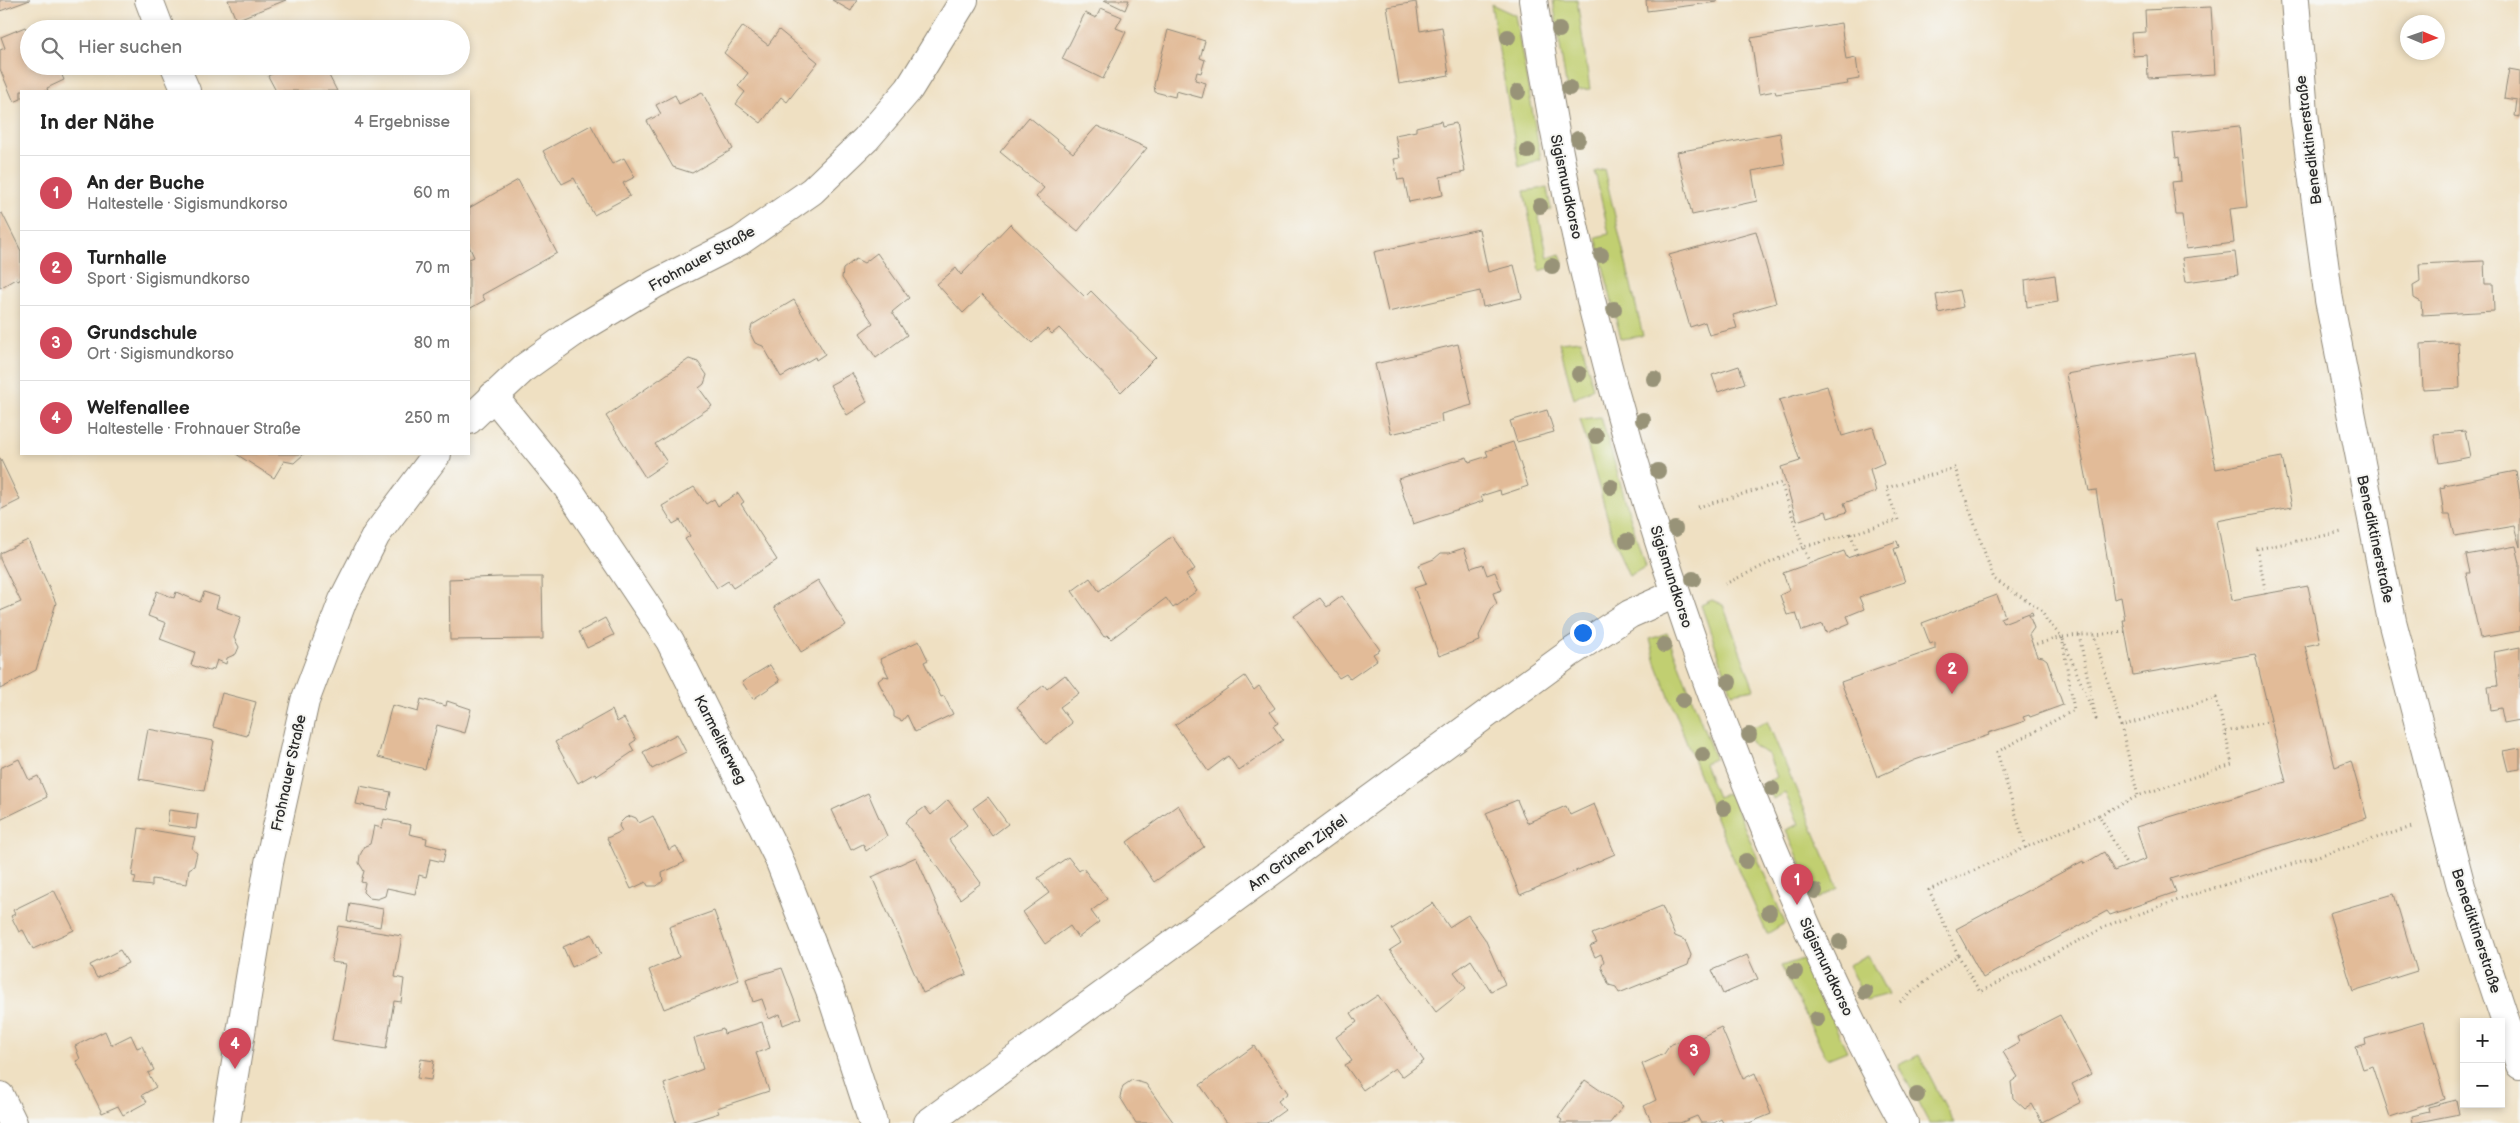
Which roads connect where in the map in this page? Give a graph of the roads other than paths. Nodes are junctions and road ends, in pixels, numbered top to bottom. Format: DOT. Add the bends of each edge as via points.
graph roads {
  1 [pos="149,0"];
  2 [pos="964,0"];
  3 [pos="1533,0"];
  4 [pos="2295,0"];
  5 [pos="157,20"];
  6 [pos="180,75"];
  7 [pos="186,90"];
  8 [pos="493,396"];
  9 [pos="470,419"];
  10 [pos="436,455"];
  11 [pos="1674,594"];
  12 [pos="2520,1065"];
  13 [pos="0,1096"];
  14 [pos="13,1123"];
  15 [pos="226,1123"];
  16 [pos="873,1123"];
  17 [pos="928,1123"];
  18 [pos="1904,1123"];
  1 -- 5 [label="street"];
  2 -- 8 [label="street, Frohnauer Straße" via="909,89 866,139 812,191 740,241 655,284 573,333 524,368"];
  3 -- 11 [label="street, Sigismundkorso" via="1558,156 1584,272 1615,399"];
  4 -- 12 [label="street, Benediktinerstraße" via="2304,113 2329,300 2392,621 2462,890"];
  6 -- 7 [label="street"];
  8 -- 9 [label="street, Frohnauer Straße"];
  8 -- 16 [label="street, Karmeliterweg" via="567,487 670,641 778,857 830,991"];
  10 -- 15 [label="street, Frohnauer Straße" via="376,535 343,600 305,701 269,863"];
  11 -- 17 [label="street, Am Grünen Zipfel" via="1630,614 1570,653"];
  11 -- 18 [label="street, Sigismundkorso" via="1728,738 1797,905 1871,1062"];
  13 -- 14 [label="street"];
}
